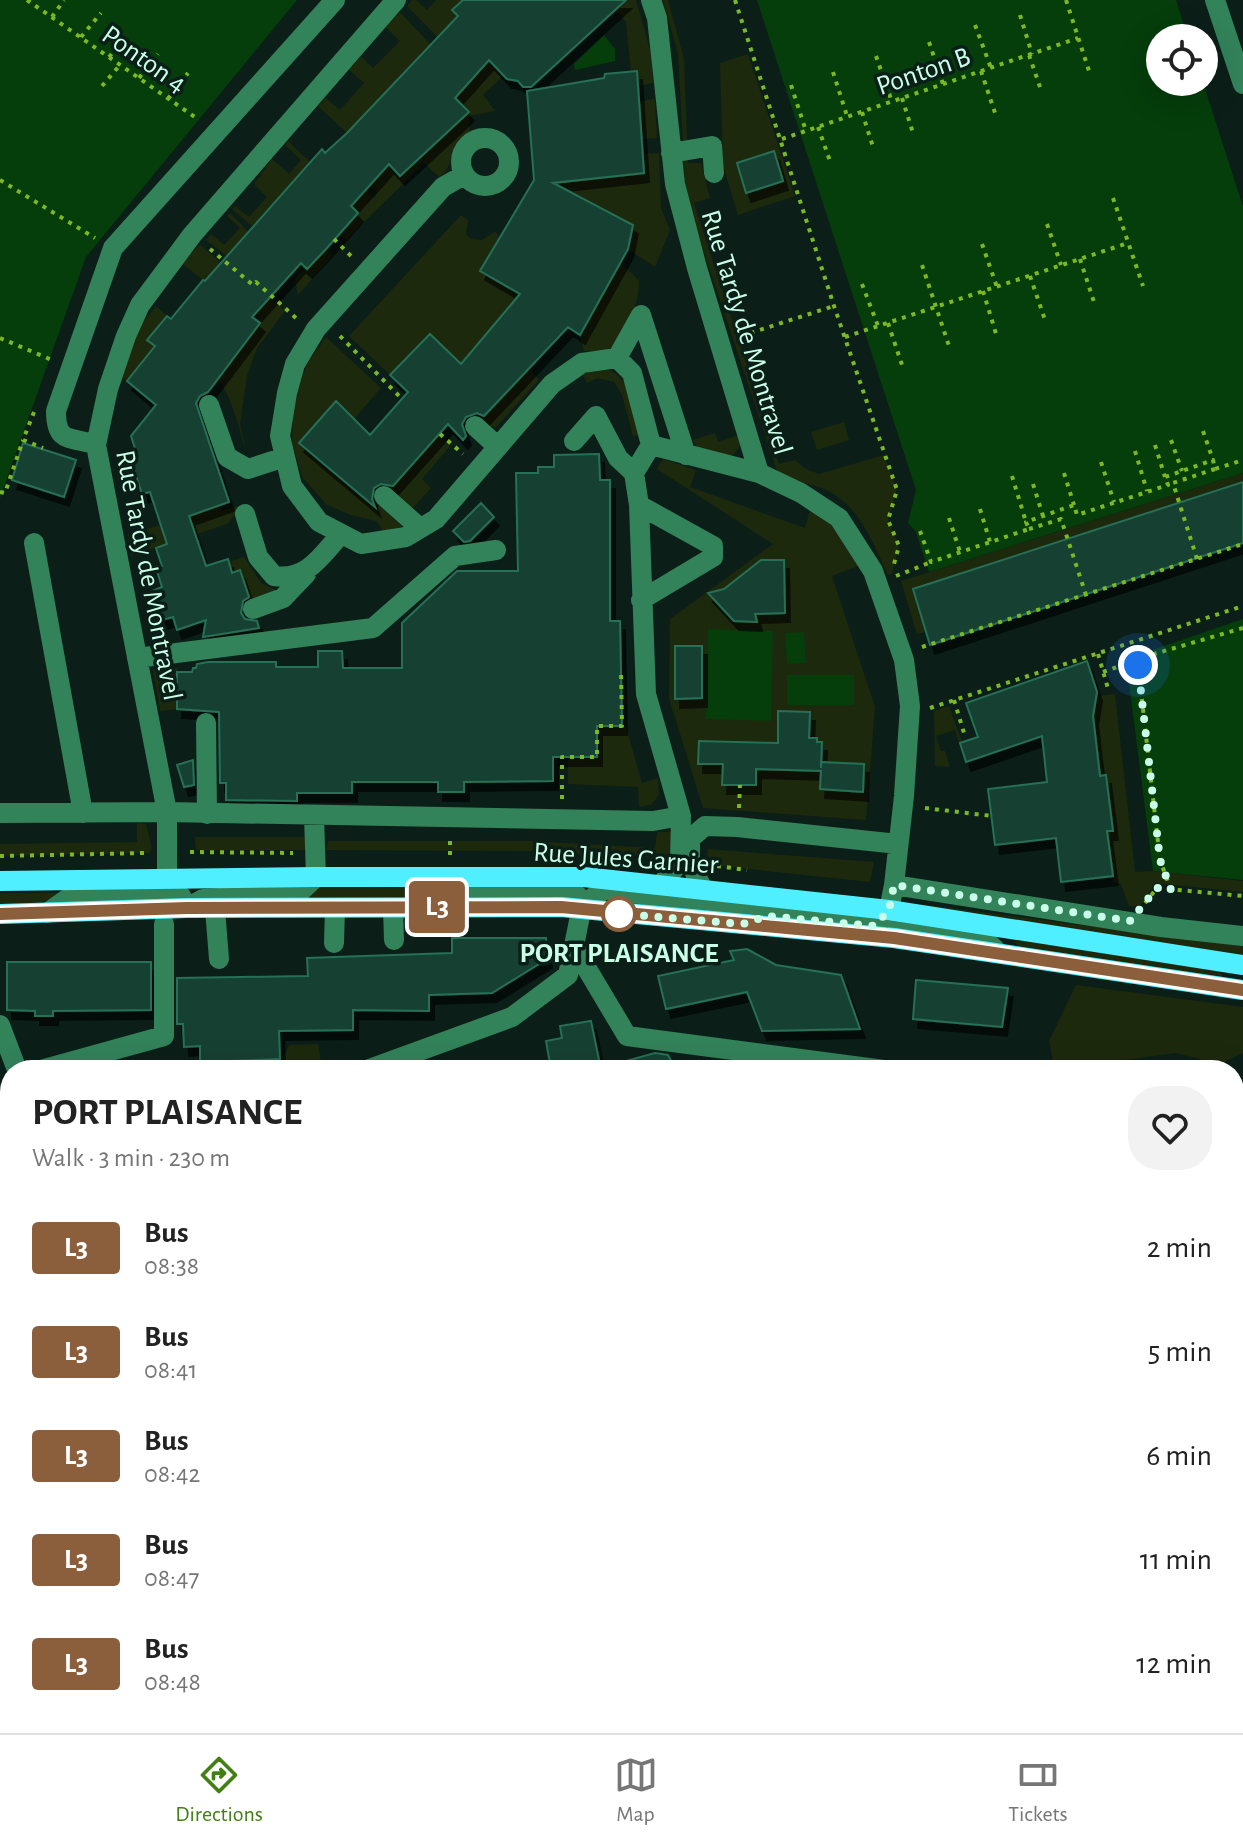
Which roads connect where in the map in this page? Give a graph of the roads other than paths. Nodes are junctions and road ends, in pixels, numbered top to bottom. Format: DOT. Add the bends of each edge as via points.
graph roads {
  1 [pos="335,0"];
  2 [pos="396,0"];
  3 [pos="651,0"];
  4 [pos="1215,0"];
  5 [pos="1243,84"];
  6 [pos="671,153"];
  7 [pos="714,173"];
  8 [pos="464,175"];
  9 [pos="617,358"];
  10 [pos="209,405"];
  11 [pos="475,426"];
  12 [pos="574,441"];
  13 [pos="96,445"];
  14 [pos="651,445"];
  15 [pos="498,447"];
  16 [pos="686,455"];
  17 [pos="285,457"];
  18 [pos="634,473"];
  19 [pos="759,473"];
  20 [pos="384,496"];
  21 [pos="639,505"];
  22 [pos="245,514"];
  23 [pos="420,528"];
  24 [pos="341,534"];
  25 [pos="34,543"];
  26 [pos="496,550"];
  27 [pos="308,571"];
  28 [pos="641,600"];
  29 [pos="253,609"];
  30 [pos="137,658"];
  31 [pos="206,723"];
  32 [pos="167,812"];
  33 [pos="0,813"];
  34 [pos="83,813"];
  35 [pos="207,814"];
  36 [pos="314,816"];
  37 [pos="681,816"];
  38 [pos="691,838"];
  39 [pos="898,844"];
  40 [pos="316,877"];
  41 [pos="425,877"];
  42 [pos="168,878"];
  43 [pos="0,881"];
  44 [pos="894,885"];
  45 [pos="660,886"];
  46 [pos="703,890"];
  47 [pos="768,897"];
  48 [pos="187,908"];
  49 [pos="335,908"];
  50 [pos="393,908"];
  51 [pos="215,909"];
  52 [pos="889,910"];
  53 [pos="581,911"];
  54 [pos="47,913"];
  55 [pos="0,914"];
  56 [pos="164,924"];
  57 [pos="743,924"];
  58 [pos="1243,936"];
  59 [pos="394,940"];
  60 [pos="334,943"];
  61 [pos="574,947"];
  62 [pos="999,954"];
  63 [pos="219,959"];
  64 [pos="1243,965"];
  65 [pos="1243,990"];
  66 [pos="0,1025"];
  67 [pos="13,1060"];
  68 [pos="77,1060"];
  69 [pos="394,1060"];
  70 [pos="808,1060"];
  1 -- 13 [label="street" via="113,248 56,411 56,428 63,438"];
  2 -- 13 [label="street, Rue Tardy de Montravel" via="192,235 140,305 108,389"];
  3 -- 6 [label="street, Rue Tardy de Montravel"];
  4 -- 5 [label="street"];
  6 -- 7 [label="street" via="712,137"];
  6 -- 19 [label="street, Rue Tardy de Montravel" via="675,184"];
  8 -- 17 [label="street" via="443,187 316,329 295,364 287,393 280,436"];
  9 -- 14 [label="street" via="632,373"];
  9 -- 15 [label="street" via="582,363 552,384"];
  9 -- 16 [label="street" via="641,315"];
  10 -- 17 [label="street" via="227,457 248,469"];
  11 -- 15 [label="street"];
  12 -- 18 [label="street" via="596,416 618,458"];
  13 -- 30 [label="street, Rue Tardy de Montravel"];
  14 -- 16 [label="street"];
  14 -- 18 [label="street"];
  15 -- 23 [label="street" via="436,519"];
  16 -- 19 [label="street"];
  17 -- 24 [label="street" via="292,486 319,522"];
  18 -- 21 [label="street"];
  19 -- 39 [label="street, Rue Tardy de Montravel" via="839,518 873,571 904,660 910,706"];
  20 -- 23 [label="street"];
  21 -- 28 [label="street"];
  21 -- 28 [label="street" via="713,546 713,557"];
  22 -- 27 [label="street" via="258,557 274,576 288,578"];
  23 -- 24 [label="street" via="406,537 361,544"];
  24 -- 27 [label="street"];
  25 -- 34 [label="street"];
  26 -- 30 [label="street" via="455,556 373,628"];
  27 -- 29 [label="street" via="283,598"];
  28 -- 37 [label="street" via="646,694"];
  30 -- 32 [label="street, Rue Tardy de Montravel"];
  31 -- 35 [label="street"];
  32 -- 34 [label="street"];
  32 -- 35 [label="street"];
  32 -- 42 [label="street, Rue Tardy de Montravel"];
  33 -- 34 [label="street"];
  35 -- 36 [label="street"];
  36 -- 37 [label="street" via="653,821"];
  36 -- 40 [label="street"];
  37 -- 38 [label="street" via="688,820"];
  37 -- 45 [label="street" via="680,862"];
  38 -- 39 [label="street" via="705,826"];
  38 -- 46 [label="street" via="690,862"];
  39 -- 44 [label="street, Rue Tardy de Montravel"];
  40 -- 41 [label="main road, Rue Jules Garnier"];
  40 -- 42 [label="main road, Rue Jules Garnier"];
  40 -- 48 [label="street" via="299,893 203,899"];
  41 -- 45 [label="main road, Rue Jules Garnier" via="584,877"];
  41 -- 53 [label="street" via="448,887 565,888 577,895"];
  42 -- 43 [label="main road, Rue Jules Garnier"];
  42 -- 48 [label="street" via="167,896 181,896"];
  42 -- 54 [label="street" via="153,894 67,899"];
  44 -- 52 [label="street, Rue Tardy de Montravel"];
  44 -- 58 [label="street"];
  45 -- 46 [label="main road, Rue Jules Garnier"];
  46 -- 47 [label="main road, Rue Jules Garnier"];
  47 -- 52 [label="main road, Rue Jules Garnier"];
  47 -- 53 [label="street" via="737,908 605,889"];
  48 -- 51 [label="main road, Rue Jules Garnier"];
  48 -- 54 [label="main road, Rue Jules Garnier"];
  49 -- 50 [label="main road, Rue Jules Garnier"];
  49 -- 51 [label="main road, Rue Jules Garnier"];
  49 -- 60 [label="street"];
  50 -- 53 [label="main road, Rue Jules Garnier" via="520,906"];
  50 -- 59 [label="street"];
  51 -- 63 [label="street"];
  52 -- 57 [label="street" via="874,926 767,916"];
  52 -- 62 [label="street" via="899,927 987,942"];
  52 -- 64 [label="main road, Rue Jules Garnier"];
  53 -- 57 [label="main road, Rue Jules Garnier"];
  53 -- 61 [label="street"];
  54 -- 55 [label="main road, Rue Jules Garnier"];
  56 -- 68 [label="street" via="164,1036"];
  57 -- 62 [label="main road, Rue Jules Garnier"];
  61 -- 69 [label="street" via="568,975 512,1017"];
  61 -- 70 [label="street" via="627,1036"];
  62 -- 65 [label="main road, Rue Jules Garnier"];
  66 -- 67 [label="street"];
}
